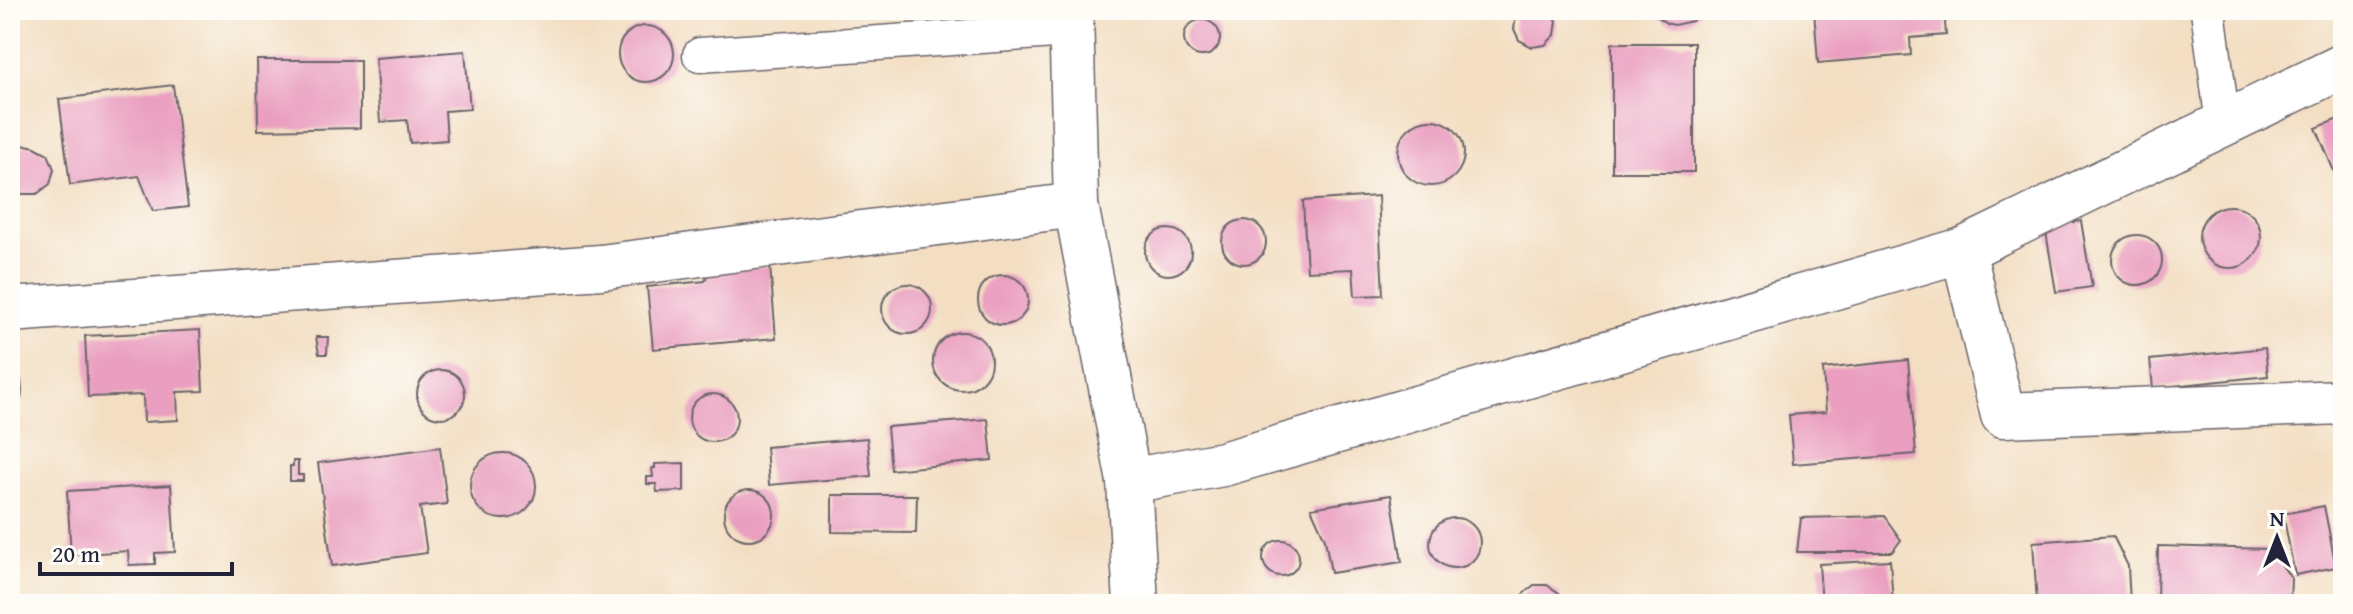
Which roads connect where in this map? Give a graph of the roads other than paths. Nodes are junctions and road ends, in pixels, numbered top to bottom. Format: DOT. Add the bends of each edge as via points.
graph roads {
  1 [pos="2208,10"];
  2 [pos="1071,20"];
  3 [pos="700,55"];
  4 [pos="2343,66"];
  5 [pos="2223,124"];
  6 [pos="1076,205"];
  7 [pos="1963,250"];
  8 [pos="10,310"];
  9 [pos="2343,402"];
  10 [pos="1129,481"];
  11 [pos="1136,604"];
  1 -- 5 [label="lane"];
  2 -- 3 [label="lane"];
  2 -- 6 [label="street"];
  4 -- 5 [label="street"];
  5 -- 7 [label="street"];
  6 -- 8 [label="street" via="601,267"];
  6 -- 10 [label="street"];
  7 -- 9 [label="street" via="2003,415"];
  7 -- 10 [label="street" via="1223,464"];
  10 -- 11 [label="street"];
}
